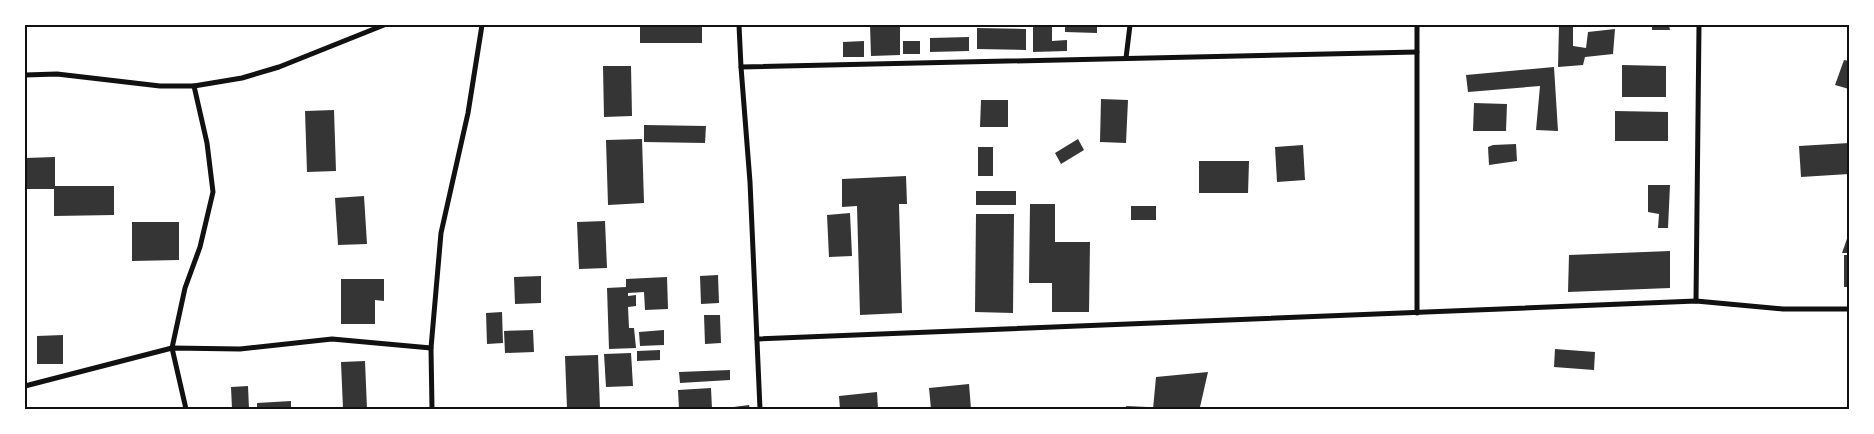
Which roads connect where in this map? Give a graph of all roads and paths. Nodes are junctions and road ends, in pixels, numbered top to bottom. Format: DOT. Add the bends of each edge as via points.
graph roads {
  1 [pos="384,25"];
  2 [pos="482,25"];
  3 [pos="739,25"];
  4 [pos="1130,25"];
  5 [pos="1417,25"];
  6 [pos="1699,25"];
  7 [pos="1417,52"];
  8 [pos="1126,58"];
  9 [pos="740,66"];
  10 [pos="25,75"];
  11 [pos="194,86"];
  12 [pos="1696,301"];
  13 [pos="1849,309"];
  14 [pos="1418,313"];
  15 [pos="757,339"];
  16 [pos="172,348"];
  17 [pos="431,348"];
  18 [pos="25,386"];
  19 [pos="186,409"];
  20 [pos="432,409"];
  21 [pos="760,409"];
  1 -- 11 [label="street" via="279,67 242,78"];
  2 -- 17 [label="street" via="468,113 441,233"];
  3 -- 9 [label="street"];
  4 -- 8 [label="street"];
  5 -- 7 [label="street"];
  6 -- 12 [label="street"];
  7 -- 8 [label="street"];
  7 -- 14 [label="street"];
  8 -- 9 [label="street"];
  9 -- 15 [label="street" via="750,182"];
  10 -- 11 [label="street" via="57,74 160,86"];
  11 -- 16 [label="street" via="207,143 213,192 200,247 185,288"];
  12 -- 13 [label="street" via="1783,309"];
  12 -- 14 [label="street"];
  14 -- 15 [label="street"];
  15 -- 21 [label="street"];
  16 -- 17 [label="street" via="240,349 332,339"];
  16 -- 18 [label="street"];
  16 -- 19 [label="street"];
  17 -- 20 [label="street"];
}
